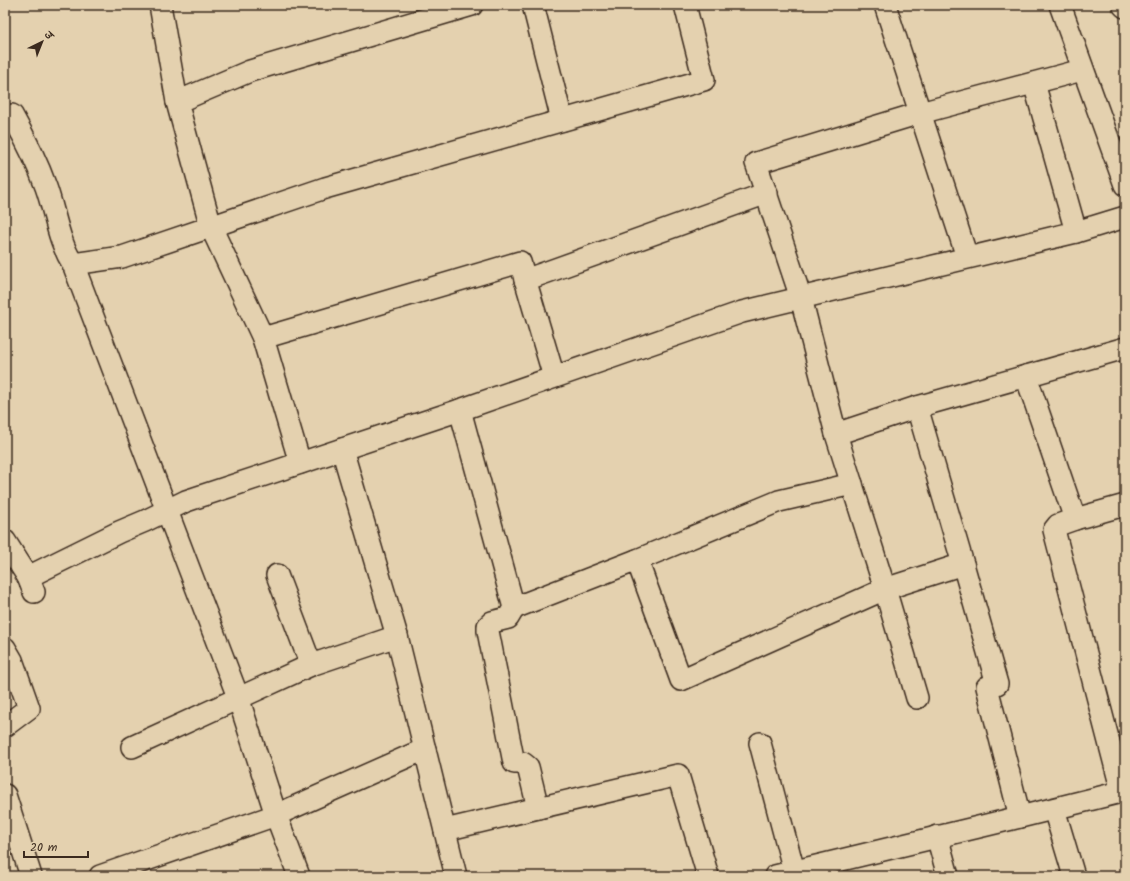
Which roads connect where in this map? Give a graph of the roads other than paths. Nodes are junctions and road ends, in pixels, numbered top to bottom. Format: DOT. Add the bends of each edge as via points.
graph roads {
  1 [pos="160,5"];
  2 [pos="472,5"];
  3 [pos="533,5"];
  4 [pos="685,5"];
  5 [pos="885,5"];
  6 [pos="1060,5"];
  7 [pos="1082,70"];
  8 [pos="1034,83"];
  9 [pos="177,102"];
  10 [pos="920,113"];
  11 [pos="5,118"];
  12 [pos="562,120"];
  13 [pos="1125,185"];
  14 [pos="767,193"];
  15 [pos="1125,216"];
  16 [pos="211,227"];
  17 [pos="1076,232"];
  18 [pos="967,258"];
  19 [pos="73,264"];
  20 [pos="525,280"];
  21 [pos="802,298"];
  22 [pos="263,338"];
  23 [pos="1125,348"];
  24 [pos="1026,376"];
  25 [pos="554,377"];
  26 [pos="917,407"];
  27 [pos="460,410"];
  28 [pos="836,434"];
  29 [pos="342,449"];
  30 [pos="300,463"];
  31 [pos="852,484"];
  32 [pos="1125,505"];
  33 [pos="166,511"];
  34 [pos="1075,519"];
  35 [pos="5,541"];
  36 [pos="637,560"];
  37 [pos="963,564"];
  38 [pos="277,575"];
  39 [pos="885,589"];
  40 [pos="514,608"];
  41 [pos="398,636"];
  42 [pos="5,648"];
  43 [pos="311,665"];
  44 [pos="238,697"];
  45 [pos="917,698"];
  46 [pos="5,726"];
  47 [pos="760,743"];
  48 [pos="132,747"];
  49 [pos="425,749"];
  50 [pos="1124,791"];
  51 [pos="5,795"];
  52 [pos="538,808"];
  53 [pos="1054,808"];
  54 [pos="276,815"];
  55 [pos="1020,817"];
  56 [pos="445,830"];
  57 [pos="937,836"];
  58 [pos="832,869"];
  59 [pos="785,874"];
  60 [pos="31,876"];
  61 [pos="100,876"];
  62 [pos="299,876"];
  63 [pos="456,876"];
  64 [pos="708,876"];
  65 [pos="948,876"];
  66 [pos="1074,876"];
  1 -- 9 [label="street"];
  2 -- 9 [label="street" via="250,71"];
  3 -- 12 [label="street"];
  4 -- 12 [label="street" via="704,80"];
  5 -- 10 [label="street"];
  6 -- 7 [label="street"];
  7 -- 8 [label="street"];
  7 -- 13 [label="street"];
  8 -- 10 [label="street"];
  8 -- 17 [label="street"];
  9 -- 16 [label="street"];
  10 -- 14 [label="street" via="756,162"];
  10 -- 18 [label="street"];
  11 -- 19 [label="street" via="12,115 23,135 46,186 66,254"];
  12 -- 16 [label="street" via="325,188"];
  14 -- 20 [label="street"];
  14 -- 21 [label="street"];
  15 -- 17 [label="street"];
  16 -- 19 [label="street" via="122,257"];
  16 -- 22 [label="street"];
  17 -- 18 [label="street"];
  18 -- 21 [label="street"];
  19 -- 33 [label="street"];
  20 -- 22 [label="street" via="520,262"];
  20 -- 25 [label="street"];
  21 -- 25 [label="street" via="742,312"];
  21 -- 28 [label="street"];
  22 -- 30 [label="street"];
  23 -- 24 [label="street"];
  24 -- 26 [label="street"];
  24 -- 34 [label="street"];
  25 -- 27 [label="street"];
  26 -- 28 [label="street"];
  26 -- 37 [label="street"];
  27 -- 29 [label="street"];
  27 -- 40 [label="street"];
  28 -- 31 [label="street"];
  29 -- 30 [label="street"];
  29 -- 41 [label="street"];
  30 -- 33 [label="street" via="186,501"];
  31 -- 36 [label="street" via="779,501"];
  31 -- 39 [label="street"];
  32 -- 34 [label="street"];
  33 -- 35 [label="street" via="119,532 31,584"];
  33 -- 44 [label="street"];
  34 -- 50 [label="street" via="1058,525 1054,530"];
  36 -- 39 [label="street" via="681,680"];
  36 -- 40 [label="street"];
  37 -- 39 [label="street"];
  37 -- 55 [label="street" via="996,684 987,687"];
  38 -- 43 [label="street"];
  39 -- 45 [label="street"];
  40 -- 52 [label="street" via="508,618 492,622 488,630 514,763 523,763 528,767"];
  41 -- 43 [label="street"];
  41 -- 49 [label="street"];
  42 -- 46 [label="street" via="12,660 29,708"];
  43 -- 44 [label="street"];
  44 -- 48 [label="street"];
  44 -- 54 [label="street"];
  47 -- 59 [label="street"];
  49 -- 54 [label="street"];
  49 -- 56 [label="street"];
  50 -- 53 [label="street"];
  51 -- 60 [label="street"];
  52 -- 56 [label="street"];
  52 -- 64 [label="street" via="678,775"];
  53 -- 55 [label="street"];
  53 -- 66 [label="street"];
  54 -- 61 [label="street"];
  54 -- 62 [label="street"];
  55 -- 57 [label="street"];
  56 -- 63 [label="street"];
  57 -- 58 [label="street"];
  57 -- 65 [label="street"];
  58 -- 59 [label="street"];
}
